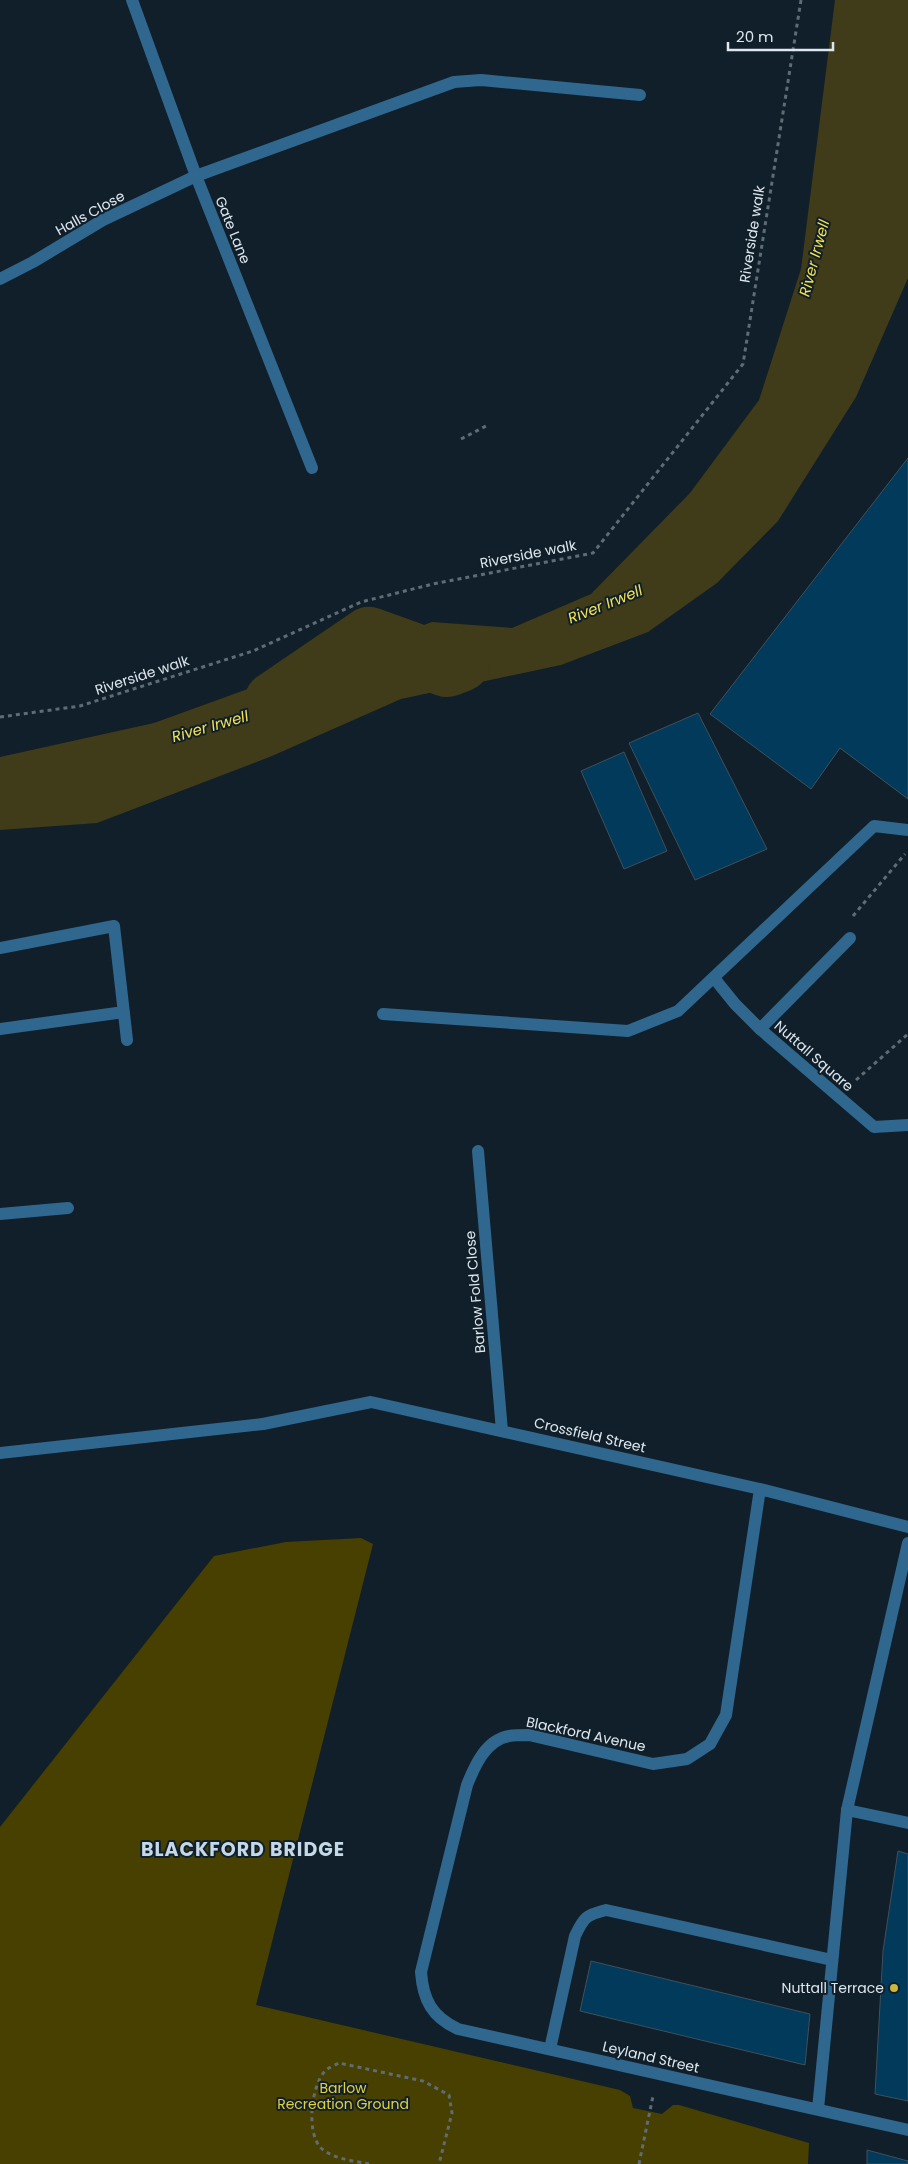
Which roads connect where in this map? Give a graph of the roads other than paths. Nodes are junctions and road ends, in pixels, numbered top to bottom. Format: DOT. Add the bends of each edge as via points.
graph roads {
  1 [pos="132,0"];
  2 [pos="640,95"];
  3 [pos="196,176"];
  4 [pos="0,279"];
  5 [pos="312,468"];
  6 [pos="908,830"];
  7 [pos="850,938"];
  8 [pos="0,948"];
  9 [pos="714,978"];
  10 [pos="124,1012"];
  11 [pos="383,1014"];
  12 [pos="0,1029"];
  13 [pos="760,1029"];
  14 [pos="127,1040"];
  15 [pos="908,1125"];
  16 [pos="478,1151"];
  17 [pos="68,1208"];
  18 [pos="0,1214"];
  19 [pos="502,1431"];
  20 [pos="0,1453"];
  21 [pos="760,1489"];
  22 [pos="908,1527"];
  23 [pos="908,1543"];
  24 [pos="847,1810"];
  25 [pos="908,1823"];
  26 [pos="832,1960"];
  27 [pos="422,1972"];
  28 [pos="550,2049"];
  29 [pos="818,2109"];
  30 [pos="908,2130"];
  1 -- 3 [label="street, Gate Lane"];
  2 -- 3 [label="street, Halls Close" via="481,80 454,82"];
  3 -- 4 [label="street, Halls Close" via="103,220"];
  3 -- 5 [label="street, Gate Lane"];
  6 -- 9 [label="street" via="874,826"];
  7 -- 13 [label="street, Nuttall Square"];
  8 -- 10 [label="street" via="114,926"];
  9 -- 11 [label="street" via="678,1011 628,1031"];
  9 -- 13 [label="street"];
  10 -- 12 [label="street"];
  10 -- 14 [label="street"];
  13 -- 15 [label="street, Nuttall Square" via="874,1127"];
  16 -- 19 [label="street, Barlow Fold Close"];
  17 -- 18 [label="street"];
  19 -- 20 [label="street, Crossfield Street" via="371,1402 263,1424"];
  19 -- 21 [label="street, Crossfield Street"];
  21 -- 22 [label="street, Crossfield Street"];
  21 -- 27 [label="street, Blackford Avenue" via="726,1715 710,1744 687,1759 653,1764 529,1735 508,1736 488,1747 477,1761 467,1785"];
  23 -- 24 [label="street"];
  24 -- 25 [label="street"];
  24 -- 26 [label="street"];
  26 -- 28 [label="street" via="606,1910 595,1913 582,1920 575,1936"];
  26 -- 29 [label="street"];
  27 -- 28 [label="street, Leyland Street" via="422,1986 429,2006 444,2022 458,2029"];
  28 -- 29 [label="street, Leyland Street"];
  29 -- 30 [label="street, Leyland Street"];
}
